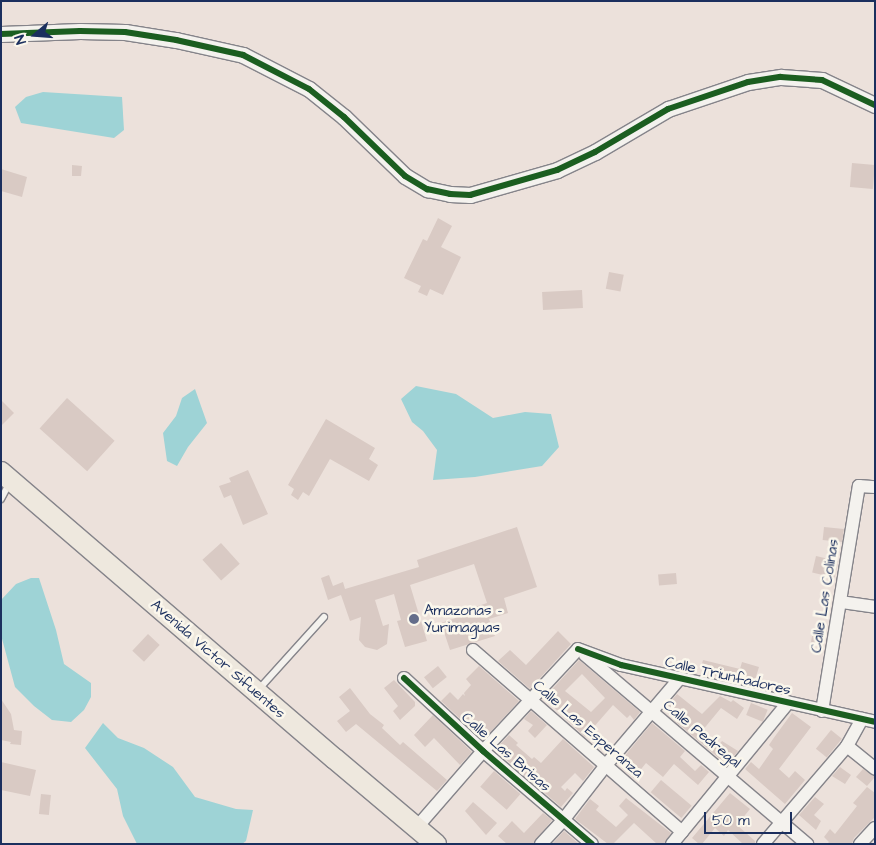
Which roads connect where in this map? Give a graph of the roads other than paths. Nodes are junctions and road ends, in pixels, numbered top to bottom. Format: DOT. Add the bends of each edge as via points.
graph roads {
  1 [pos="1,34"];
  2 [pos="875,105"];
  3 [pos="6,476"];
  4 [pos="875,487"];
  5 [pos="1,499"];
  6 [pos="841,602"];
  7 [pos="875,607"];
  8 [pos="324,617"];
  9 [pos="578,649"];
  10 [pos="473,650"];
  11 [pos="404,678"];
  12 [pos="680,678"];
  13 [pos="256,692"];
  14 [pos="530,700"];
  15 [pos="788,703"];
  16 [pos="822,711"];
  17 [pos="651,712"];
  18 [pos="862,719"];
  19 [pos="875,722"];
  20 [pos="847,746"];
  21 [pos="483,751"];
  22 [pos="606,765"];
  23 [pos="875,769"];
  24 [pos="728,776"];
  25 [pos="564,819"];
  26 [pos="782,822"];
  27 [pos="417,827"];
  28 [pos="875,828"];
  29 [pos="682,832"];
  30 [pos="436,844"];
  31 [pos="541,844"];
  32 [pos="592,844"];
  33 [pos="672,844"];
  34 [pos="762,844"];
  35 [pos="807,844"];
  36 [pos="860,844"];
  1 -- 2 [label="street" via="125,32 242,55 309,89 344,117 405,176 427,189 450,194 470,195 557,170 595,152 668,109 748,82 781,77 822,80"];
  3 -- 5 [label="lane"];
  3 -- 13 [label="highway, Avenida Victor Sifuentes"];
  4 -- 6 [label="street, Calle Las Colinas" via="859,486"];
  6 -- 7 [label="street"];
  6 -- 16 [label="street, Calle Las Colinas"];
  8 -- 13 [label="lane"];
  9 -- 12 [label="street, Calle Triunfadores" via="621,665"];
  9 -- 14 [label="street"];
  9 -- 17 [label="street, Calle Pedregal"];
  10 -- 14 [label="street, Calle Las Esperanza"];
  11 -- 21 [label="street, Calle Las Brisas"];
  12 -- 15 [label="street, Calle Triunfadores"];
  12 -- 17 [label="street"];
  13 -- 27 [label="highway, Avenida Victor Sifuentes"];
  14 -- 21 [label="street"];
  14 -- 22 [label="street, Calle Las Esperanza"];
  15 -- 16 [label="street, Calle Triunfadores"];
  15 -- 24 [label="street"];
  16 -- 18 [label="street, Calle Triunfadores"];
  17 -- 22 [label="street"];
  17 -- 24 [label="street, Calle Pedregal"];
  18 -- 19 [label="street, Calle Triunfadores"];
  18 -- 20 [label="street"];
  20 -- 23 [label="street"];
  20 -- 26 [label="street"];
  21 -- 25 [label="street, Calle Las Brisas"];
  21 -- 27 [label="street"];
  22 -- 25 [label="street"];
  22 -- 29 [label="street, Calle Las Esperanza"];
  24 -- 26 [label="street, Calle Pedregal"];
  24 -- 29 [label="street"];
  25 -- 31 [label="street"];
  25 -- 32 [label="street, Calle Las Brisas"];
  26 -- 34 [label="street"];
  26 -- 35 [label="street, Calle Pedregal"];
  27 -- 30 [label="highway, Avenida Victor Sifuentes"];
  28 -- 36 [label="street"];
  29 -- 33 [label="street"];
}
